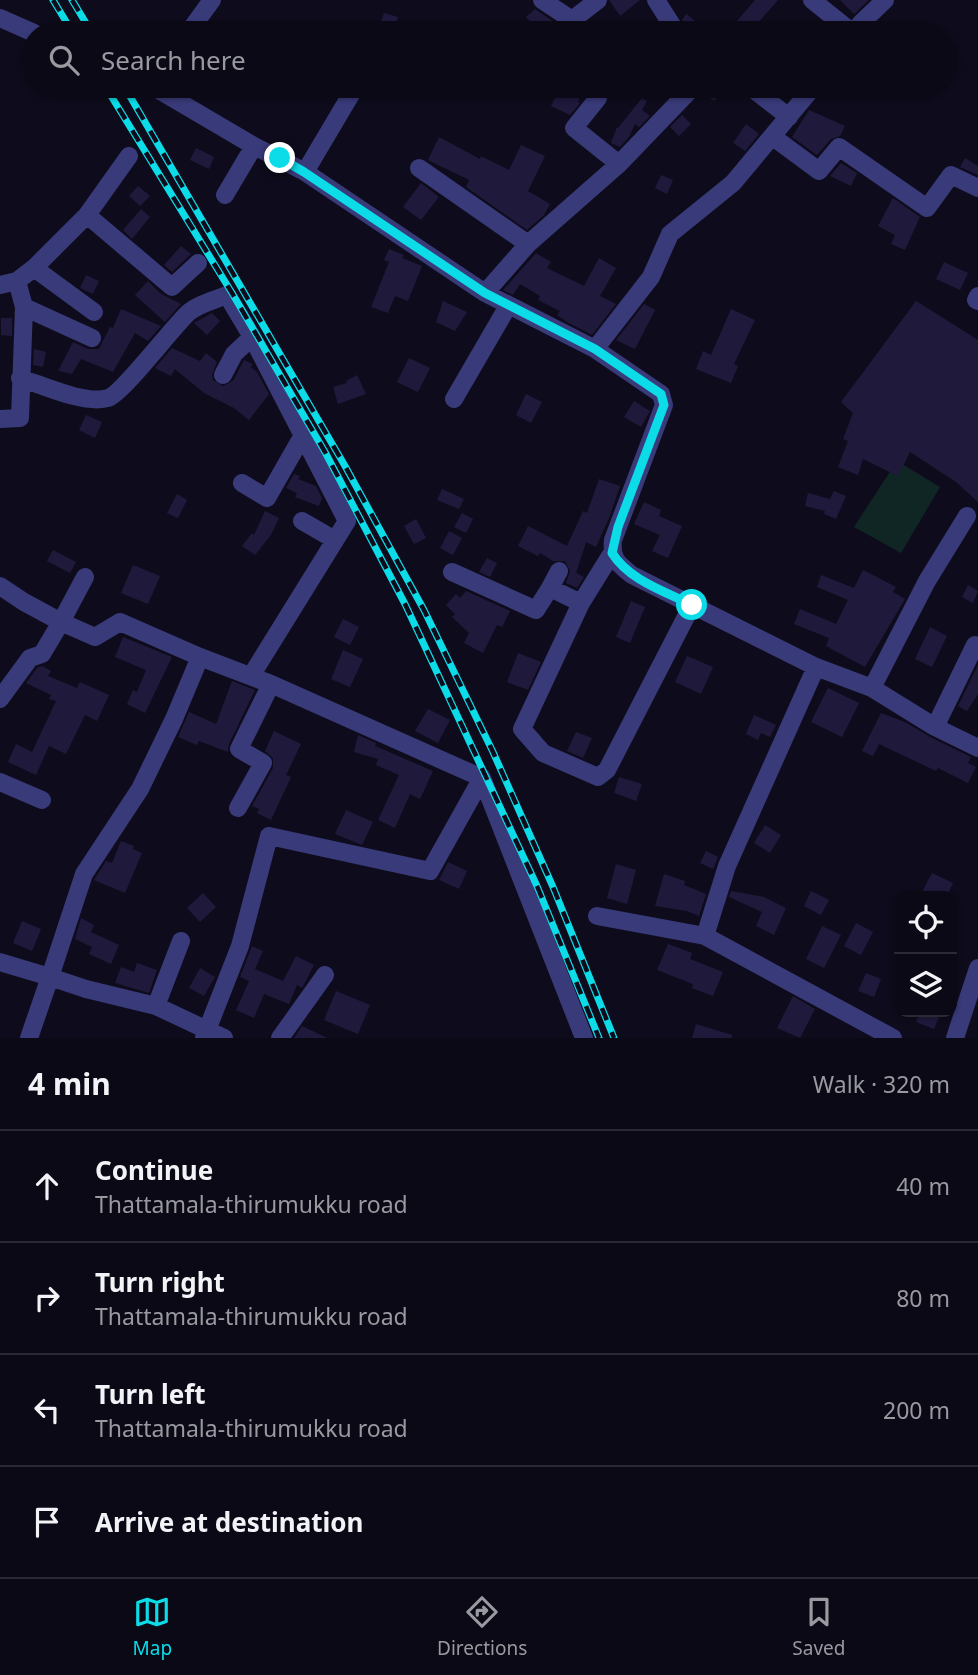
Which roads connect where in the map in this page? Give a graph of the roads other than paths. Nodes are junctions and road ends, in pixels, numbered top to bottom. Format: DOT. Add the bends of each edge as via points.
graph roads {
  1 [pos="212,0"];
  2 [pos="542,0"];
  3 [pos="598,0"];
  4 [pos="656,0"];
  5 [pos="812,0"];
  6 [pos="885,0"];
  7 [pos="0,18"];
  8 [pos="197,21"];
  9 [pos="563,21"];
  10 [pos="574,21"];
  11 [pos="669,21"];
  12 [pos="838,21"];
  13 [pos="863,21"];
  14 [pos="21,27"];
  15 [pos="172,98"];
  16 [pos="349,98"];
  17 [pos="596,98"];
  18 [pos="682,98"];
  19 [pos="764,98"];
  20 [pos="804,98"];
  21 [pos="789,117"];
  22 [pos="773,137"];
  23 [pos="254,146"];
  24 [pos="129,156"];
  25 [pos="619,164"];
  26 [pos="419,168"];
  27 [pos="304,172"];
  28 [pos="978,188"];
  29 [pos="225,195"];
  30 [pos="87,215"];
  31 [pos="528,244"];
  32 [pos="198,263"];
  33 [pos="34,268"];
  34 [pos="8,283"];
  35 [pos="485,293"];
  36 [pos="978,296"];
  37 [pos="978,301"];
  38 [pos="508,306"];
  39 [pos="24,307"];
  40 [pos="94,312"];
  41 [pos="252,337"];
  42 [pos="92,338"];
  43 [pos="595,349"];
  44 [pos="223,375"];
  45 [pos="20,378"];
  46 [pos="454,399"];
  47 [pos="0,419"];
  48 [pos="303,435"];
  49 [pos="242,483"];
  50 [pos="967,516"];
  51 [pos="302,521"];
  52 [pos="335,540"];
  53 [pos="612,553"];
  54 [pos="559,571"];
  55 [pos="452,572"];
  56 [pos="85,577"];
  57 [pos="0,586"];
  58 [pos="550,587"];
  59 [pos="581,603"];
  60 [pos="692,605"];
  61 [pos="61,622"];
  62 [pos="975,645"];
  63 [pos="200,657"];
  64 [pos="816,667"];
  65 [pos="251,676"];
  66 [pos="271,684"];
  67 [pos="872,688"];
  68 [pos="0,699"];
  69 [pos="935,727"];
  70 [pos="978,748"];
  71 [pos="482,778"];
  72 [pos="0,782"];
  73 [pos="42,800"];
  74 [pos="238,808"];
  75 [pos="597,916"];
  76 [pos="705,936"];
  77 [pos="181,941"];
  78 [pos="0,962"];
  79 [pos="978,968"];
  80 [pos="325,975"];
  81 [pos="50,977"];
  82 [pos="972,1003"];
  83 [pos="156,1006"];
  84 [pos="206,1034"];
  85 [pos="29,1038"];
  86 [pos="224,1038"];
  87 [pos="280,1038"];
  88 [pos="584,1038"];
  89 [pos="893,1038"];
  90 [pos="955,1038"];
  1 -- 8 [label="street"];
  2 -- 9 [label="street"];
  3 -- 10 [label="street"];
  4 -- 11 [label="street"];
  5 -- 12 [label="street"];
  6 -- 13 [label="street"];
  7 -- 14 [label="street"];
  15 -- 23 [label="street"];
  16 -- 27 [label="street"];
  17 -- 25 [label="street" via="573,128"];
  18 -- 25 [label="street"];
  19 -- 21 [label="street"];
  20 -- 21 [label="street"];
  21 -- 22 [label="street"];
  22 -- 28 [label="street" via="818,171 839,147 927,208 951,175"];
  22 -- 43 [label="street" via="733,183 670,234 651,277"];
  23 -- 27 [label="street"];
  23 -- 29 [label="street"];
  24 -- 30 [label="street"];
  25 -- 31 [label="street"];
  26 -- 31 [label="street"];
  27 -- 35 [label="street"];
  30 -- 32 [label="street" via="172,287"];
  30 -- 33 [label="street"];
  31 -- 35 [label="street"];
  33 -- 34 [label="street"];
  33 -- 40 [label="street"];
  34 -- 39 [label="street"];
  35 -- 38 [label="street"];
  36 -- 37 [label="street"];
  38 -- 43 [label="street"];
  38 -- 46 [label="street"];
  39 -- 42 [label="street"];
  39 -- 45 [label="street"];
  41 -- 44 [label="street" via="234,354"];
  41 -- 45 [label="street" via="227,295 190,311 110,398 74,395"];
  41 -- 48 [label="street"];
  43 -- 53 [label="street" via="661,394 664,405"];
  45 -- 47 [label="street" via="20,418"];
  48 -- 49 [label="street" via="267,498"];
  48 -- 52 [label="street" via="347,521"];
  50 -- 67 [label="street" via="927,581"];
  51 -- 52 [label="street"];
  52 -- 65 [label="street"];
  53 -- 59 [label="street"];
  53 -- 60 [label="street" via="632,575"];
  54 -- 58 [label="street"];
  55 -- 58 [label="street" via="536,610"];
  56 -- 61 [label="street"];
  57 -- 61 [label="street"];
  58 -- 59 [label="street"];
  59 -- 60 [label="street" via="522,729 543,753 598,777 607,769"];
  60 -- 64 [label="street"];
  61 -- 63 [label="street" via="95,637 120,622"];
  61 -- 68 [label="street" via="42,654 30,658"];
  62 -- 69 [label="street"];
  63 -- 65 [label="street"];
  63 -- 81 [label="street" via="140,789 84,874"];
  64 -- 67 [label="street"];
  64 -- 76 [label="street" via="727,866"];
  65 -- 66 [label="street"];
  66 -- 71 [label="street"];
  66 -- 74 [label="street" via="239,749 263,763"];
  67 -- 69 [label="street"];
  69 -- 70 [label="street"];
  71 -- 84 [label="street" via="430,871 269,836 240,946"];
  71 -- 88 [label="street"];
  72 -- 73 [label="street"];
  75 -- 76 [label="street"];
  76 -- 89 [label="street"];
  77 -- 83 [label="street"];
  78 -- 81 [label="street"];
  79 -- 82 [label="street"];
  80 -- 87 [label="street"];
  81 -- 83 [label="street"];
  81 -- 85 [label="street"];
  82 -- 90 [label="street"];
  83 -- 84 [label="street"];
  84 -- 86 [label="street"];
}
